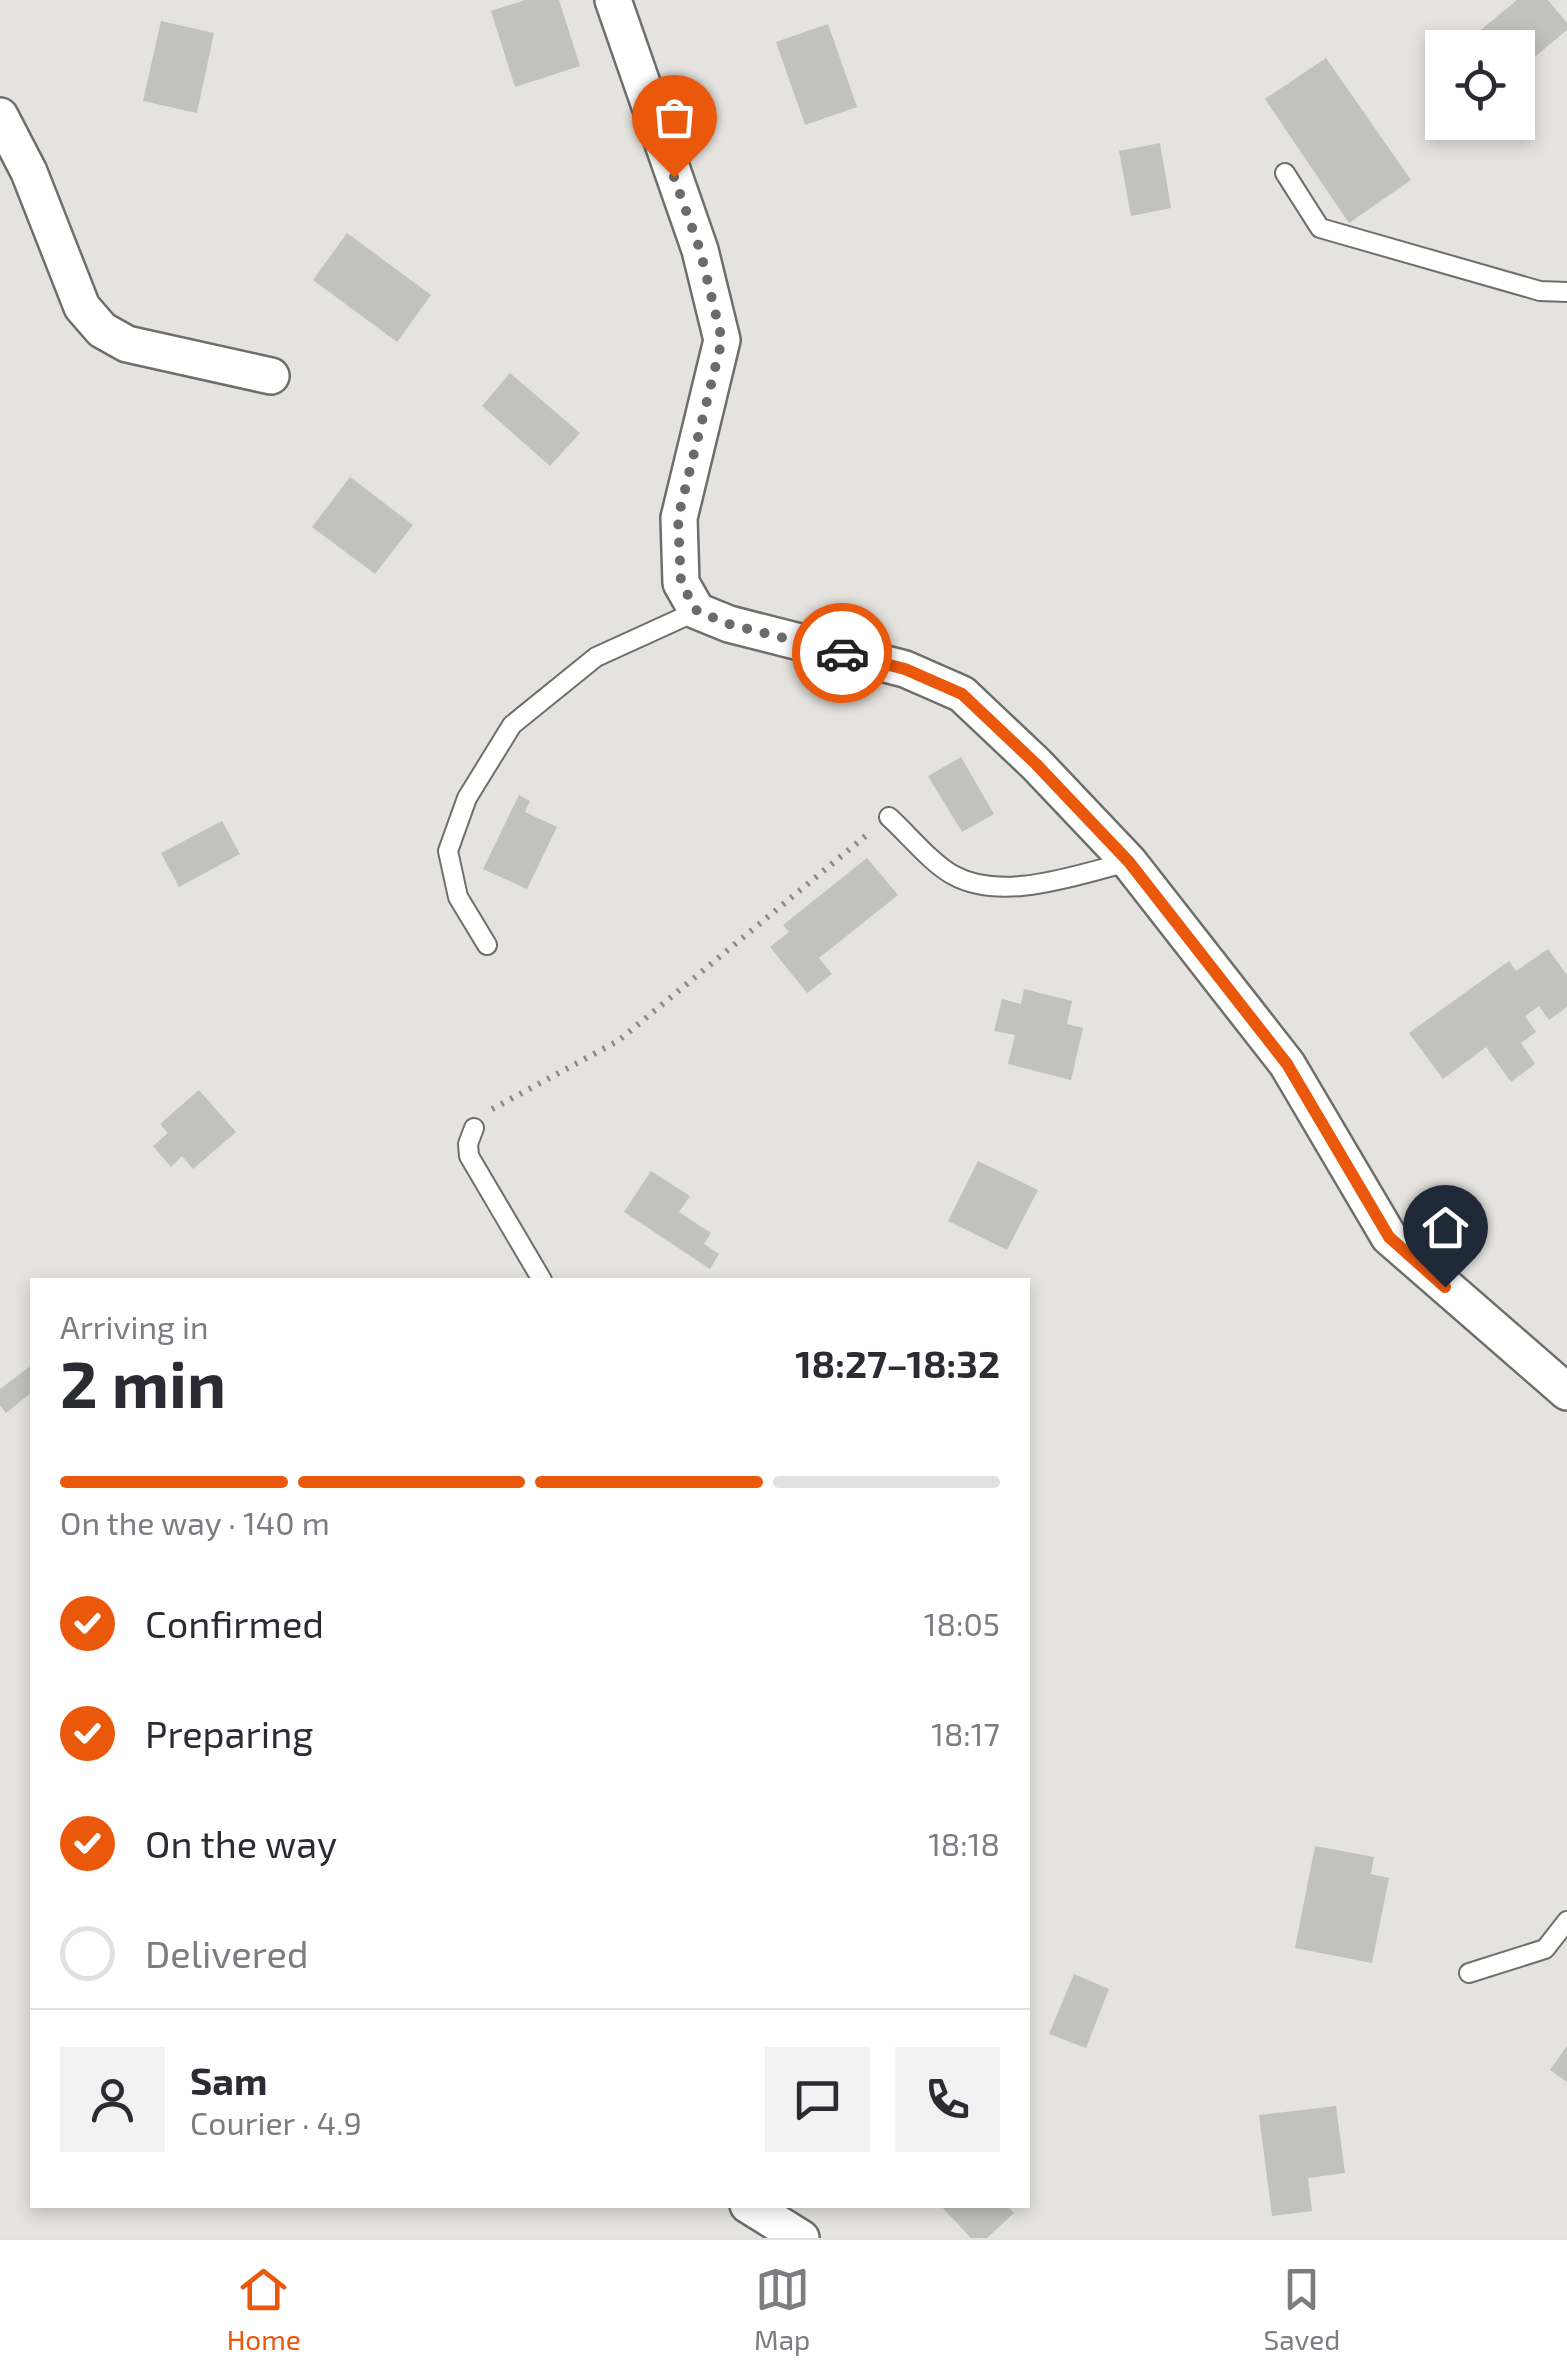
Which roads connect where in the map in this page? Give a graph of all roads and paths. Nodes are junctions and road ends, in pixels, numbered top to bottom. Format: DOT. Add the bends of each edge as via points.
graph roads {
  1 [pos="613,0"];
  2 [pos="0,116"];
  3 [pos="1285,174"];
  4 [pos="1567,292"];
  5 [pos="270,376"];
  6 [pos="697,611"];
  7 [pos="889,817"];
  8 [pos="1129,862"];
  9 [pos="487,945"];
  10 [pos="474,1128"];
  11 [pos="541,1278"];
  12 [pos="1567,1392"];
  13 [pos="1567,1922"];
  14 [pos="1468,1973"];
  15 [pos="753,2208"];
  16 [pos="802,2238"];
  1 -- 6 [label="street" via="700,250 722,340 678,518 681,583"];
  2 -- 5 [label="street" via="82,308 102,330 127,344"];
  3 -- 4 [label="lane" via="1320,228 1540,291"];
  6 -- 8 [label="street" via="905,669 962,694"];
  6 -- 9 [label="lane" via="596,657 512,725 468,798 448,850 458,896"];
  7 -- 8 [label="lane" via="952,875 989,886 1031,884"];
  7 -- 10 [label="path" via="618,1041 492,1109"];
  8 -- 12 [label="street" via="1287,1064 1389,1237"];
  10 -- 11 [label="lane" via="469,1156"];
  13 -- 14 [label="lane" via="1545,1949"];
  15 -- 16 [label="street"];
}
